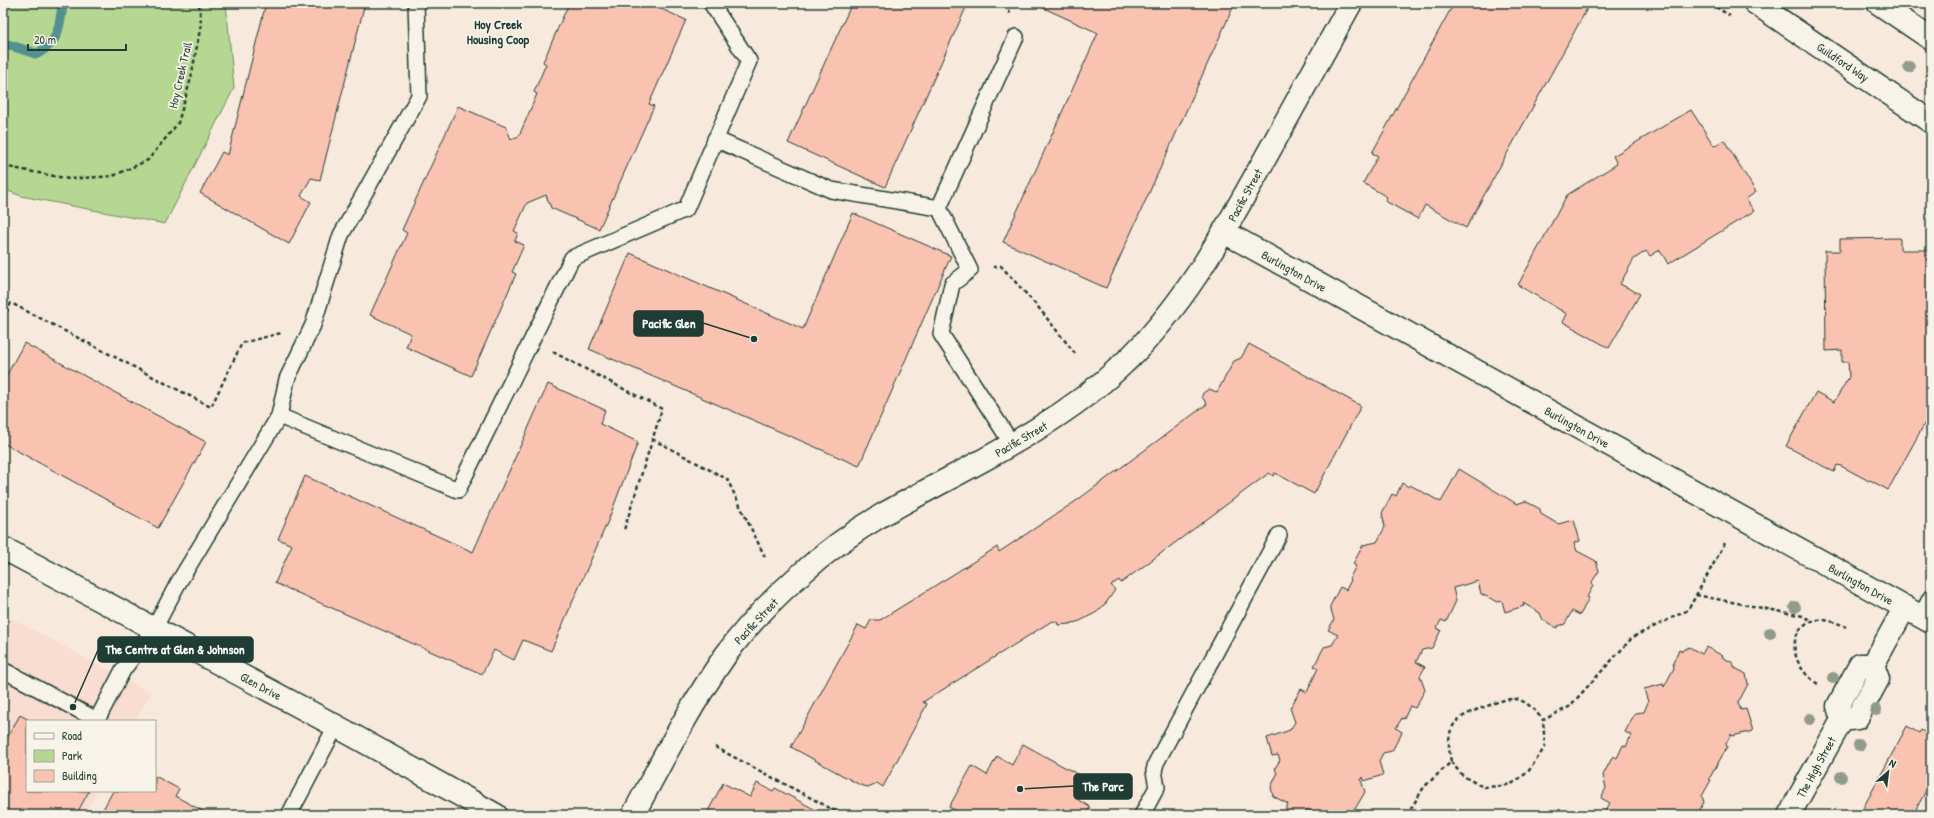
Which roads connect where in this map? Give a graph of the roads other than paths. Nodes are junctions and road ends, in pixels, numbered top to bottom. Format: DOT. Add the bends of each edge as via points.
graph roads {
  1 [pos="416,3"];
  2 [pos="711,3"];
  3 [pos="1351,3"];
  4 [pos="1755,3"];
  5 [pos="1878,3"];
  6 [pos="1016,37"];
  7 [pos="1931,39"];
  8 [pos="1931,122"];
  9 [pos="715,140"];
  10 [pos="939,208"];
  11 [pos="1224,232"];
  12 [pos="279,416"];
  13 [pos="1012,444"];
  14 [pos="1279,535"];
  15 [pos="3,548"];
  16 [pos="1931,597"];
  17 [pos="1919,615"];
  18 [pos="154,628"];
  19 [pos="3,670"];
  20 [pos="336,726"];
  21 [pos="289,815"];
  22 [pos="496,815"];
  23 [pos="632,815"];
  24 [pos="1142,815"];
  25 [pos="1790,815"];
  1 -- 12 [label="lane" via="419,96 342,235 313,325 287,379"];
  2 -- 9 [label="lane" via="748,61"];
  3 -- 11 [label="street, Pacific Street"];
  4 -- 8 [label="street, Guildford Way"];
  5 -- 7 [label="street"];
  6 -- 10 [label="lane"];
  9 -- 10 [label="lane" via="831,190"];
  9 -- 12 [label="lane" via="686,209 572,258 458,490"];
  10 -- 13 [label="lane" via="970,270 952,284 941,334"];
  11 -- 13 [label="street, Pacific Street" via="1178,303 1122,365 1068,409"];
  11 -- 17 [label="street, Burlington Drive"];
  12 -- 18 [label="lane" via="177,585"];
  13 -- 23 [label="street, Pacific Street" via="856,532 816,561 774,600 733,645 705,686"];
  14 -- 24 [label="lane" via="1156,763 1154,771 1157,787"];
  15 -- 18 [label="street, Glen Drive"];
  16 -- 17 [label="lane"];
  17 -- 25 [label="street, The High Street" via="1873,665 1878,679 1857,718 1842,720"];
  18 -- 19 [label="lane" via="123,670 97,720"];
  18 -- 20 [label="street, Glen Drive"];
  20 -- 21 [label="lane"];
  20 -- 22 [label="street, Glen Drive"];
}
